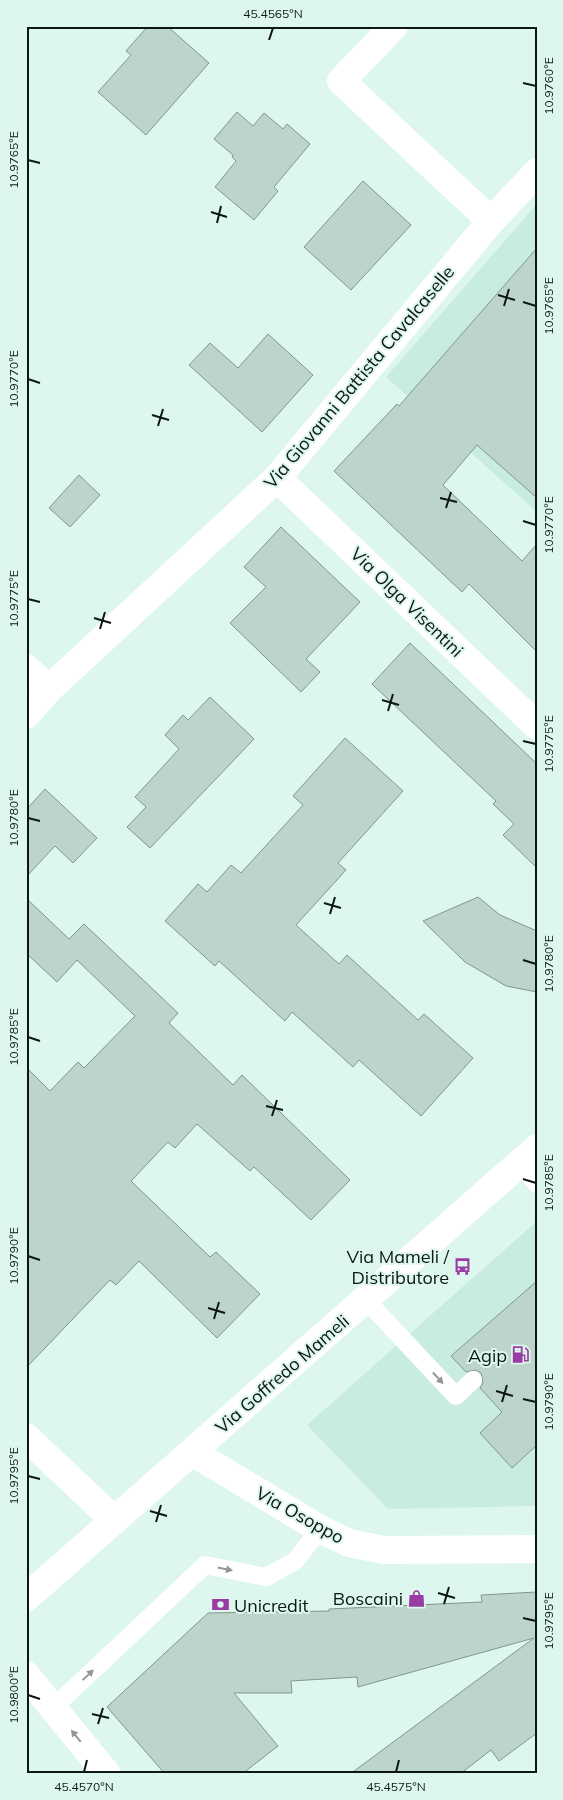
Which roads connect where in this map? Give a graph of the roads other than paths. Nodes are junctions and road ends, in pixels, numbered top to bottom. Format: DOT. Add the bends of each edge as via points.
graph roads {
  1 [pos="394,26"];
  2 [pos="537,172"];
  3 [pos="491,221"];
  4 [pos="277,478"];
  5 [pos="26,668"];
  6 [pos="49,689"];
  7 [pos="26,715"];
  8 [pos="537,726"];
  9 [pos="531,1165"];
  10 [pos="365,1299"];
  11 [pos="473,1380"];
  12 [pos="26,1438"];
  13 [pos="192,1452"];
  14 [pos="114,1520"];
  15 [pos="320,1529"];
  16 [pos="537,1549"];
  17 [pos="26,1598"];
  18 [pos="26,1675"];
  19 [pos="52,1708"];
  20 [pos="107,1774"];
  1 -- 3 [label="street" via="341,82"];
  2 -- 3 [label="street, Via Giovanni Battista Cavalcaselle"];
  3 -- 4 [label="street, Via Giovanni Battista Cavalcaselle"];
  4 -- 6 [label="street, Via Giovanni Battista Cavalcaselle"];
  4 -- 8 [label="street, Via Olga Visentini"];
  5 -- 6 [label="street"];
  6 -- 7 [label="street, Via Giovanni Battista Cavalcaselle"];
  9 -- 10 [label="street, Via Goffredo Mameli"];
  10 -- 11 [label="lane, one-way" via="456,1396"];
  10 -- 13 [label="street, Via Goffredo Mameli"];
  12 -- 14 [label="street"];
  13 -- 14 [label="street, Via Goffredo Mameli"];
  13 -- 15 [label="street, Via Osoppo"];
  14 -- 17 [label="street, Via Goffredo Mameli"];
  15 -- 16 [label="street, Via Osoppo" via="348,1543 384,1550"];
  19 -- 15 [label="lane, one-way" via="205,1565 266,1577 295,1561"];
  18 -- 19 [label="street"];
  20 -- 19 [label="street, one-way"];
}
